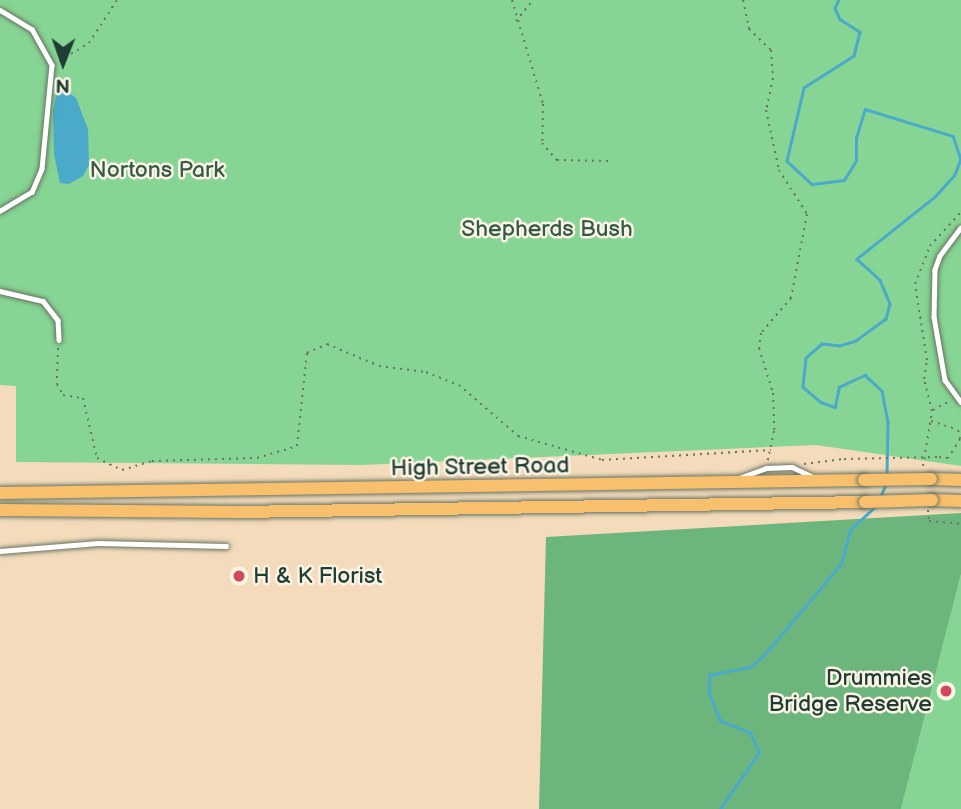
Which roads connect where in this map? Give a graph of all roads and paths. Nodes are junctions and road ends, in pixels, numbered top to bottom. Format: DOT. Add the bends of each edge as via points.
graph roads {
  1 [pos="117,0"];
  2 [pos="512,0"];
  3 [pos="533,0"];
  4 [pos="743,0"];
  5 [pos="0,10"];
  6 [pos="516,21"];
  7 [pos="52,65"];
  8 [pos="611,161"];
  9 [pos="0,211"];
  10 [pos="961,212"];
  11 [pos="961,228"];
  12 [pos="0,291"];
  13 [pos="59,340"];
  14 [pos="959,400"];
  15 [pos="932,411"];
  16 [pos="930,421"];
  17 [pos="960,443"];
  18 [pos="771,450"];
  19 [pos="792,467"];
  20 [pos="766,468"];
  21 [pos="927,476"];
  22 [pos="961,480"];
  23 [pos="824,481"];
  24 [pos="733,483"];
  25 [pos="0,493"];
  26 [pos="238,493"];
  27 [pos="961,501"];
  28 [pos="0,510"];
  29 [pos="238,512"];
  30 [pos="226,546"];
  31 [pos="0,551"];
  1 -- 7 [label="path" via="89,43"];
  2 -- 6 [label="path"];
  3 -- 6 [label="path"];
  4 -- 18 [label="path" via="749,29 771,50 773,78 766,110 779,170 807,214 791,298 761,333 759,348 773,393"];
  5 -- 7 [label="lane" via="32,29"];
  6 -- 8 [label="path" via="543,104 542,143 557,160"];
  7 -- 9 [label="lane" via="41,169 32,192"];
  10 -- 15 [label="path" via="930,246 915,284 927,360 924,379"];
  11 -- 14 [label="lane" via="935,270 934,317 945,380"];
  12 -- 13 [label="lane" via="44,301 58,320"];
  13 -- 18 [label="path" via="57,384 63,395 83,398 96,458 122,470 152,461 257,458 297,446 307,353 327,344 379,366 426,372 459,385 518,436 602,460"];
  14 -- 15 [label="path"];
  15 -- 16 [label="path"];
  16 -- 17 [label="path" via="958,430"];
  16 -- 21 [label="path"];
  17 -- 19 [label="path, bridge" via="948,458 844,459"];
  18 -- 20 [label="path"];
  19 -- 20 [label="lane"];
  19 -- 23 [label="lane"];
  20 -- 24 [label="lane" via="746,472"];
  21 -- 22 [label="main road, High Street Road"];
  21 -- 23 [label="main road, High Street Road, bridge"];
  23 -- 24 [label="main road, High Street Road"];
  24 -- 26 [label="main road, High Street Road"];
  25 -- 26 [label="main road, High Street Road"];
  26 -- 29 [label="main road"];
  27 -- 29 [label="main road, High Street Road, bridge"];
  28 -- 29 [label="main road, High Street Road"];
  30 -- 31 [label="lane" via="98,543"];
}
